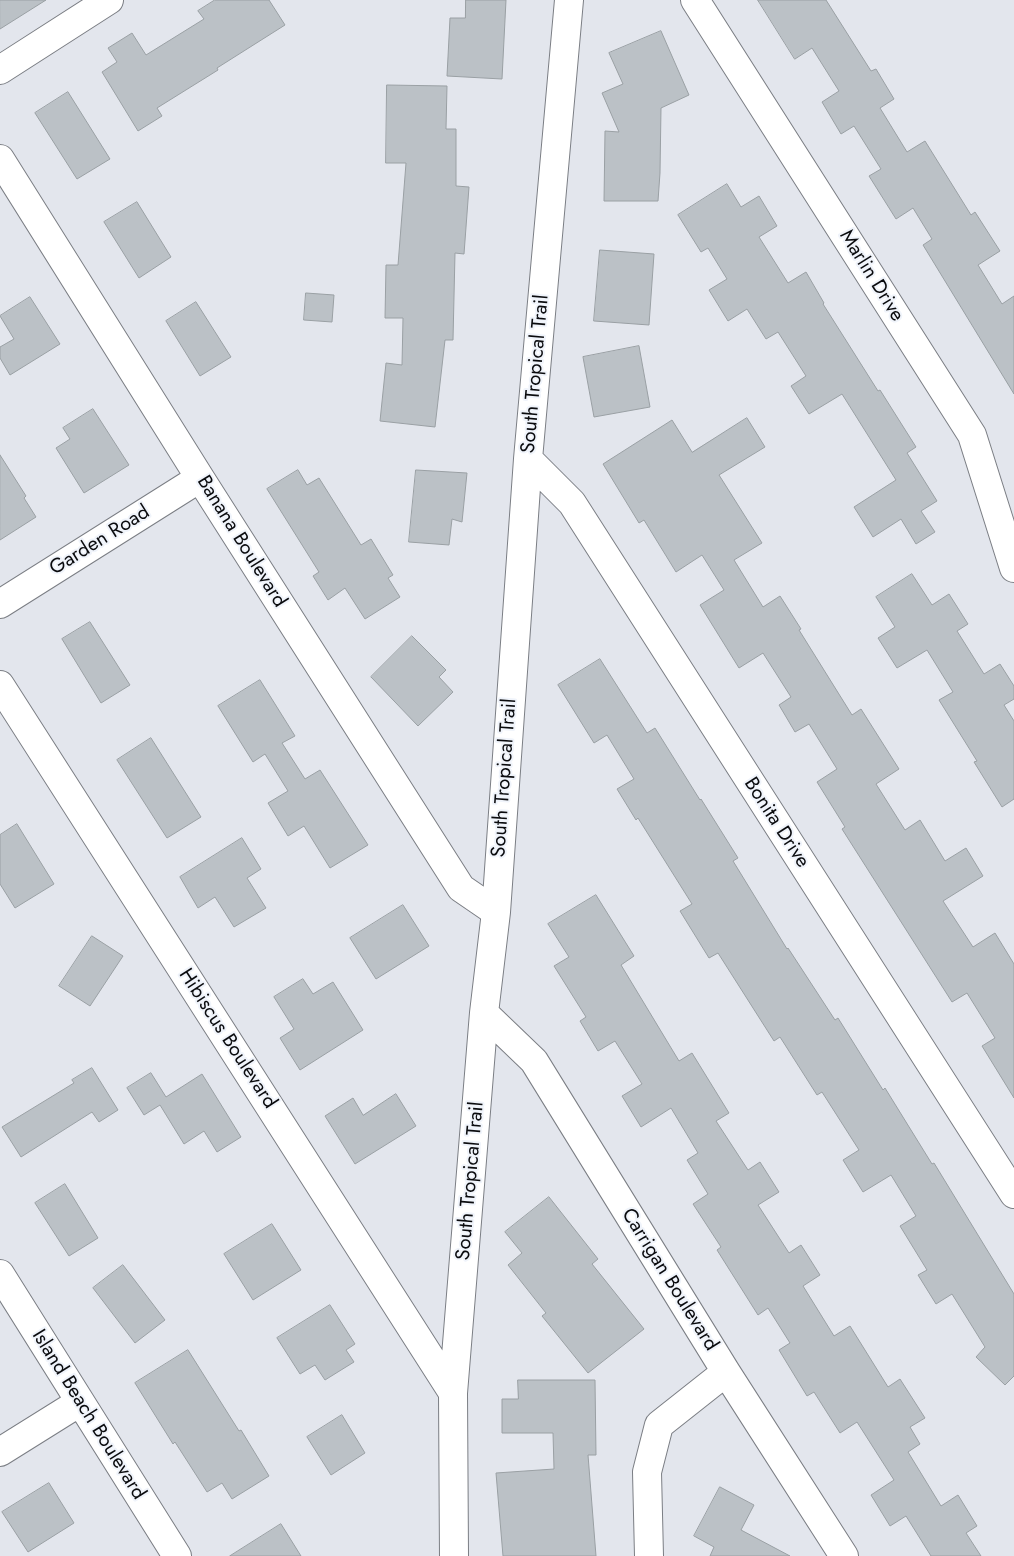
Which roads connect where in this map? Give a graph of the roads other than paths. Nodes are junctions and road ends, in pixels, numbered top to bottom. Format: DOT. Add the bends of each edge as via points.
graph roads {
  1 [pos="109,0"];
  2 [pos="570,0"];
  3 [pos="695,0"];
  4 [pos="78,8"];
  5 [pos="0,70"];
  6 [pos="0,158"];
  7 [pos="528,459"];
  8 [pos="200,478"];
  9 [pos="1014,568"];
  10 [pos="0,604"];
  11 [pos="0,685"];
  12 [pos="496,912"];
  13 [pos="484,1013"];
  14 [pos="1014,1194"];
  15 [pos="0,1274"];
  16 [pos="726,1372"];
  17 [pos="453,1393"];
  18 [pos="80,1402"];
  19 [pos="0,1452"];
  20 [pos="176,1556"];
  21 [pos="454,1556"];
  22 [pos="649,1556"];
  23 [pos="844,1556"];
  1 -- 4 [label="street"];
  2 -- 7 [label="street, South Tropical Trail"];
  3 -- 9 [label="street, Marlin Drive" via="972,435"];
  4 -- 5 [label="street"];
  6 -- 8 [label="street, Banana Boulevard"];
  7 -- 12 [label="street, South Tropical Trail"];
  7 -- 14 [label="street, Bonita Drive" via="572,503"];
  8 -- 10 [label="street, Garden Road"];
  8 -- 12 [label="street, Banana Boulevard" via="460,888"];
  11 -- 17 [label="street, Hibiscus Boulevard"];
  12 -- 13 [label="street, South Tropical Trail"];
  13 -- 16 [label="street, Carrigan Boulevard" via="534,1061"];
  13 -- 17 [label="street, South Tropical Trail"];
  15 -- 18 [label="street, Island Beach Boulevard"];
  16 -- 22 [label="street" via="659,1425 647,1472"];
  16 -- 23 [label="street, Carrigan Boulevard"];
  17 -- 21 [label="street, South Tropical Trail"];
  18 -- 19 [label="street"];
  18 -- 20 [label="street, Island Beach Boulevard"];
}
